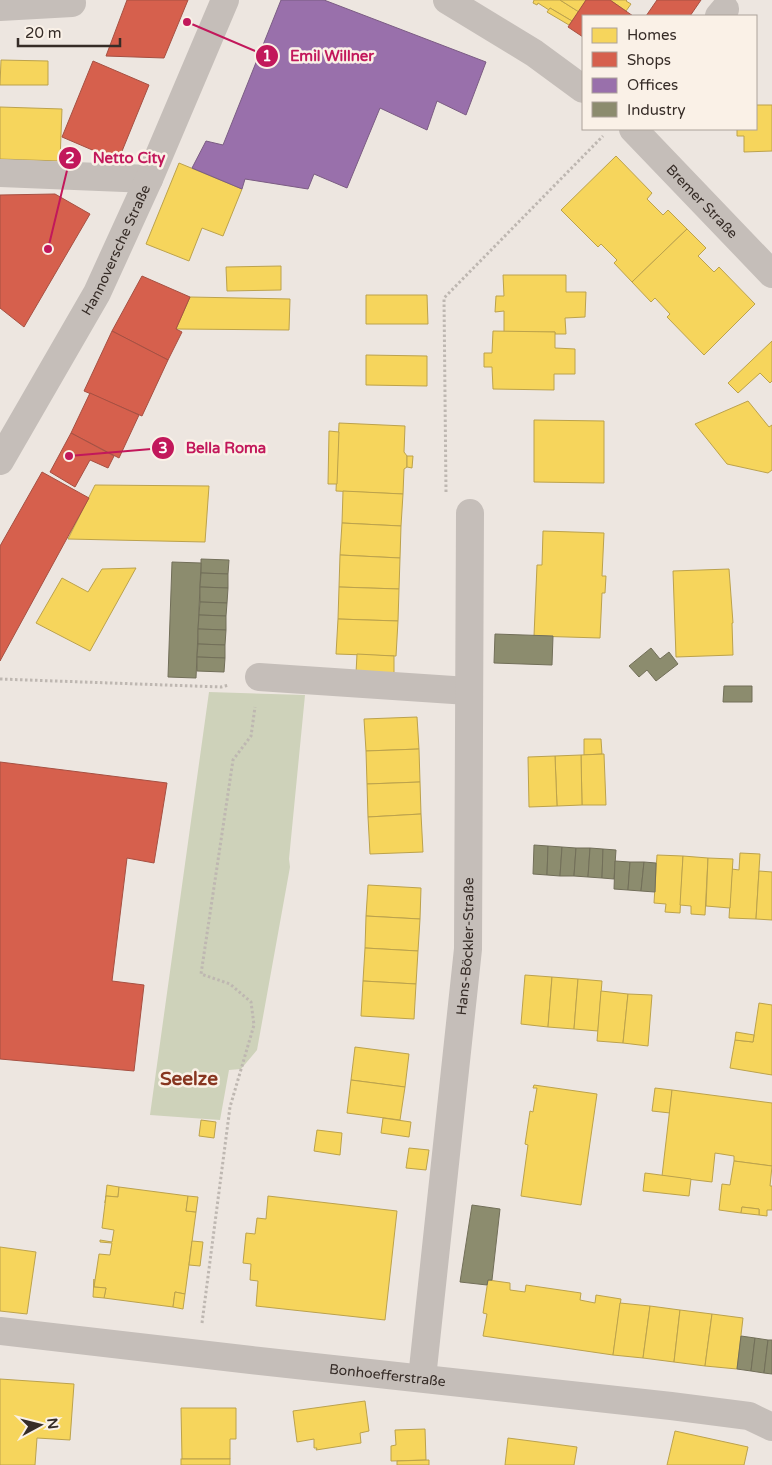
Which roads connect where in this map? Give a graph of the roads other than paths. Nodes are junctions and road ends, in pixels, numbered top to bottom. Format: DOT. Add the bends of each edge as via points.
graph roads {
  1 [pos="225,0"];
  2 [pos="447,0"];
  3 [pos="72,3"];
  4 [pos="0,7"];
  5 [pos="582,88"];
  6 [pos="634,130"];
  7 [pos="0,173"];
  8 [pos="149,179"];
  9 [pos="772,274"];
  10 [pos="0,461"];
  11 [pos="470,513"];
  12 [pos="259,678"];
  13 [pos="468,691"];
  14 [pos="0,1331"];
  15 [pos="422,1378"];
  16 [pos="772,1427"];
  1 -- 8 [label="street, Hannoversche Straße"];
  2 -- 5 [label="street" via="534,53"];
  3 -- 4 [label="street"];
  6 -- 9 [label="street, Bremer Straße"];
  7 -- 8 [label="street"];
  8 -- 10 [label="street, Hannoversche Straße" via="97,293"];
  11 -- 13 [label="street, Hans-Böckler-Straße"];
  12 -- 13 [label="street"];
  13 -- 15 [label="street, Hans-Böckler-Straße" via="468,949"];
  14 -- 15 [label="street, Bonhoefferstraße"];
  15 -- 16 [label="street, Bonhoefferstraße" via="749,1416"];
}
